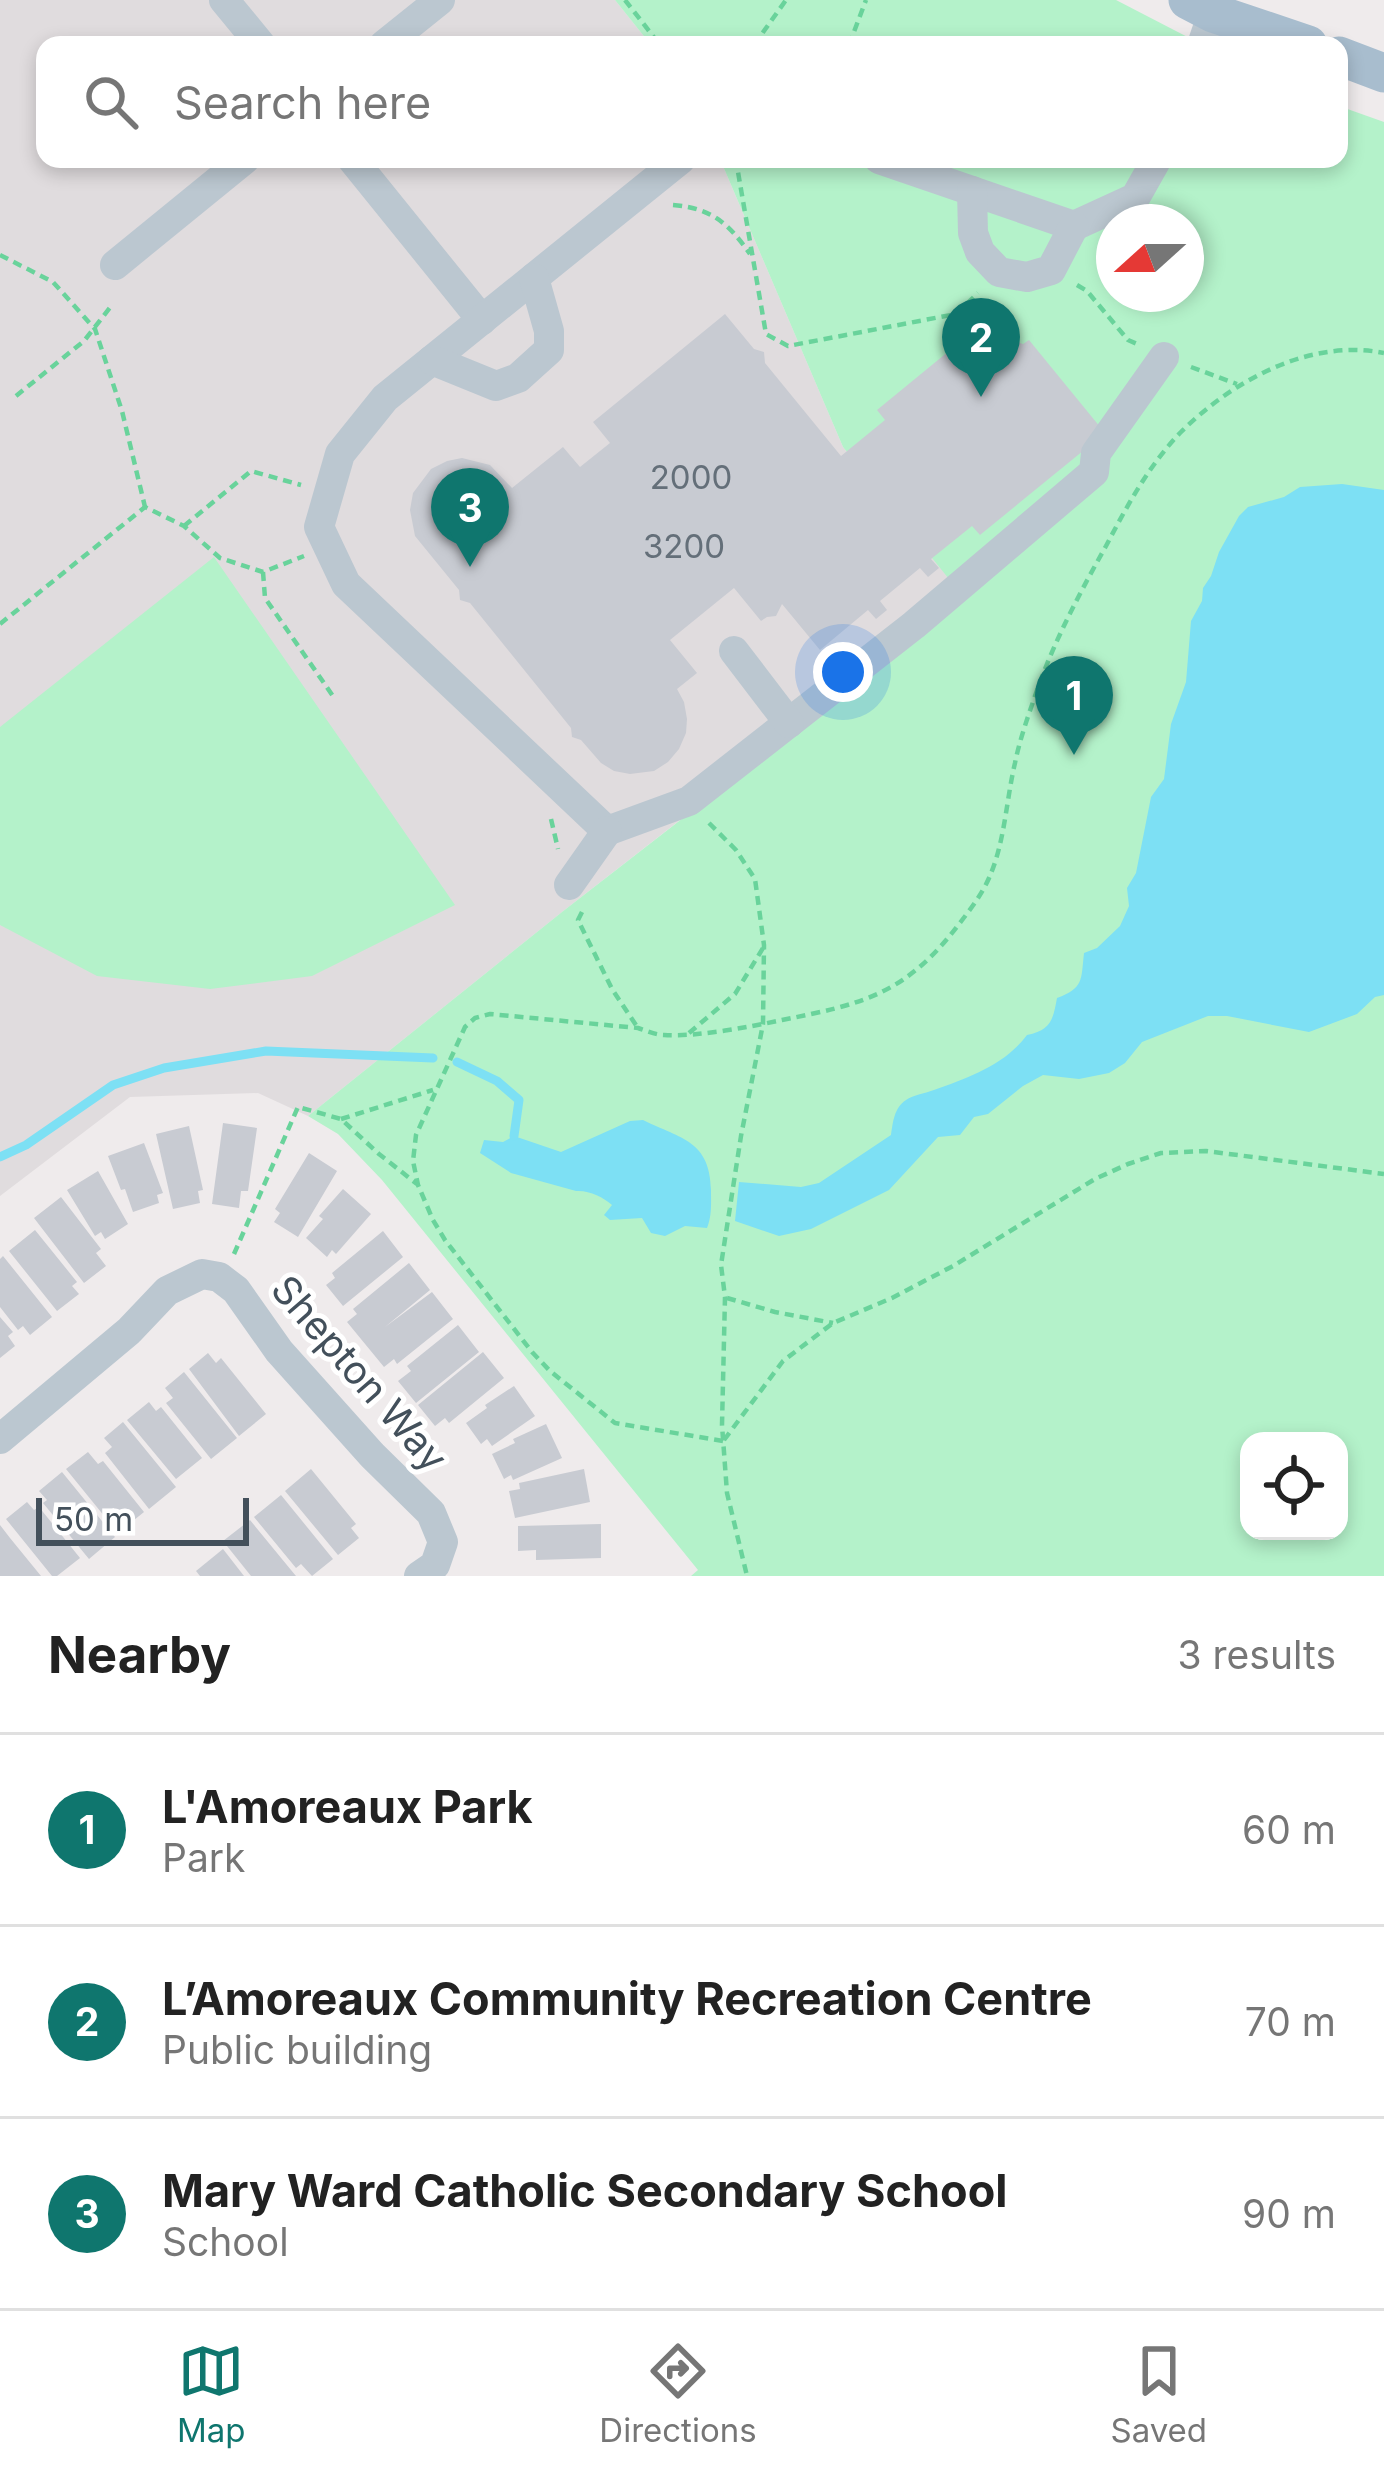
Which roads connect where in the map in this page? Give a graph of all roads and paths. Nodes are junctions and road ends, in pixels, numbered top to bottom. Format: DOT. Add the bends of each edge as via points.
graph roads {
  1 [pos="224,0"];
  2 [pos="440,0"];
  3 [pos="625,0"];
  4 [pos="786,0"];
  5 [pos="866,0"];
  6 [pos="1201,19"];
  7 [pos="254,36"];
  8 [pos="395,36"];
  9 [pos="654,36"];
  10 [pos="760,36"];
  11 [pos="852,36"];
  12 [pos="1271,36"];
  13 [pos="1348,60"];
  14 [pos="1384,74"];
  15 [pos="234,168"];
  16 [pos="359,168"];
  17 [pos="670,168"];
  18 [pos="736,168"];
  19 [pos="905,168"];
  20 [pos="1152,168"];
  21 [pos="972,191"];
  22 [pos="628,201"];
  23 [pos="1074,226"];
  24 [pos="0,255"];
  25 [pos="753,259"];
  26 [pos="115,266"];
  27 [pos="1052,270"];
  28 [pos="999,272"];
  29 [pos="534,278"];
  30 [pos="112,305"];
  31 [pos="482,320"];
  32 [pos="95,329"];
  33 [pos="1384,353"];
  34 [pos="1164,357"];
  35 [pos="432,360"];
  36 [pos="1239,385"];
  37 [pos="16,396"];
  38 [pos="329,494"];
  39 [pos="145,507"];
  40 [pos="184,526"];
  41 [pos="315,557"];
  42 [pos="263,572"];
  43 [pos="0,624"];
  44 [pos="734,652"];
  45 [pos="335,699"];
  46 [pos="789,723"];
  47 [pos="689,801"];
  48 [pos="550,816"];
  49 [pos="607,831"];
  50 [pos="558,850"];
  51 [pos="578,895"];
  52 [pos="764,945"];
  53 [pos="763,1024"];
  54 [pos="638,1028"];
  55 [pos="689,1033"];
  56 [pos="435,1089"];
  57 [pos="341,1119"];
  58 [pos="1384,1174"];
  59 [pos="418,1185"];
  60 [pos="233,1254"];
  61 [pos="725,1297"];
  62 [pos="832,1323"];
  63 [pos="0,1439"];
  64 [pos="723,1441"];
  65 [pos="419,1576"];
  66 [pos="747,1576"];
  1 -- 7 [label="street"];
  2 -- 8 [label="street"];
  3 -- 9 [label="path"];
  4 -- 10 [label="path"];
  5 -- 11 [label="path"];
  6 -- 12 [label="main road"];
  13 -- 14 [label="main road"];
  15 -- 26 [label="street"];
  16 -- 31 [label="street"];
  17 -- 22 [label="street"];
  18 -- 25 [label="path"];
  19 -- 21 [label="street"];
  20 -- 23 [label="street" via="1135,198"];
  21 -- 23 [label="street"];
  21 -- 28 [label="street" via="973,233"];
  22 -- 25 [label="path" via="684,206 728,223"];
  22 -- 29 [label="street"];
  23 -- 27 [label="street"];
  24 -- 32 [label="path" via="53,282"];
  25 -- 28 [label="path" via="766,334 788,346 956,314"];
  27 -- 28 [label="street" via="1027,278"];
  27 -- 34 [label="path" via="1087,291 1128,340"];
  29 -- 31 [label="street"];
  29 -- 35 [label="street" via="549,350 518,378 496,386"];
  30 -- 32 [label="path"];
  31 -- 35 [label="street"];
  32 -- 37 [label="path"];
  32 -- 39 [label="path"];
  33 -- 36 [label="path" via="1326,351"];
  34 -- 36 [label="path"];
  34 -- 46 [label="street" via="1096,453 1094,472"];
  35 -- 38 [label="street" via="385,398 340,454"];
  36 -- 53 [label="path" via="1180,433 1138,487 1065,620 1015,761 988,880 958,926 885,993"];
  38 -- 40 [label="path" via="251,471"];
  38 -- 41 [label="street"];
  39 -- 40 [label="path"];
  39 -- 43 [label="path"];
  40 -- 42 [label="path" via="220,558"];
  41 -- 42 [label="path"];
  41 -- 49 [label="street"];
  42 -- 45 [label="path" via="265,598"];
  44 -- 46 [label="street"];
  46 -- 47 [label="street"];
  47 -- 49 [label="street"];
  47 -- 52 [label="path" via="755,879"];
  48 -- 50 [label="path"];
  49 -- 51 [label="street"];
  51 -- 54 [label="path" via="578,920"];
  52 -- 53 [label="path"];
  52 -- 55 [label="path" via="735,994"];
  53 -- 55 [label="path"];
  53 -- 61 [label="path" via="722,1264"];
  54 -- 55 [label="path"];
  54 -- 56 [label="path" via="478,1016"];
  56 -- 57 [label="path"];
  56 -- 59 [label="path" via="414,1141"];
  57 -- 59 [label="path"];
  57 -- 60 [label="path" via="298,1107"];
  58 -- 62 [label="path" via="1206,1151 1161,1153 1095,1179 953,1266"];
  59 -- 64 [label="path" via="442,1235 550,1371 615,1423"];
  61 -- 62 [label="path"];
  61 -- 64 [label="path"];
  62 -- 64 [label="path" via="783,1360"];
  63 -- 65 [label="street, Shepton Way" via="167,1291 202,1274 219,1277 431,1514 443,1542 435,1565"];
  64 -- 66 [label="path"];
}
